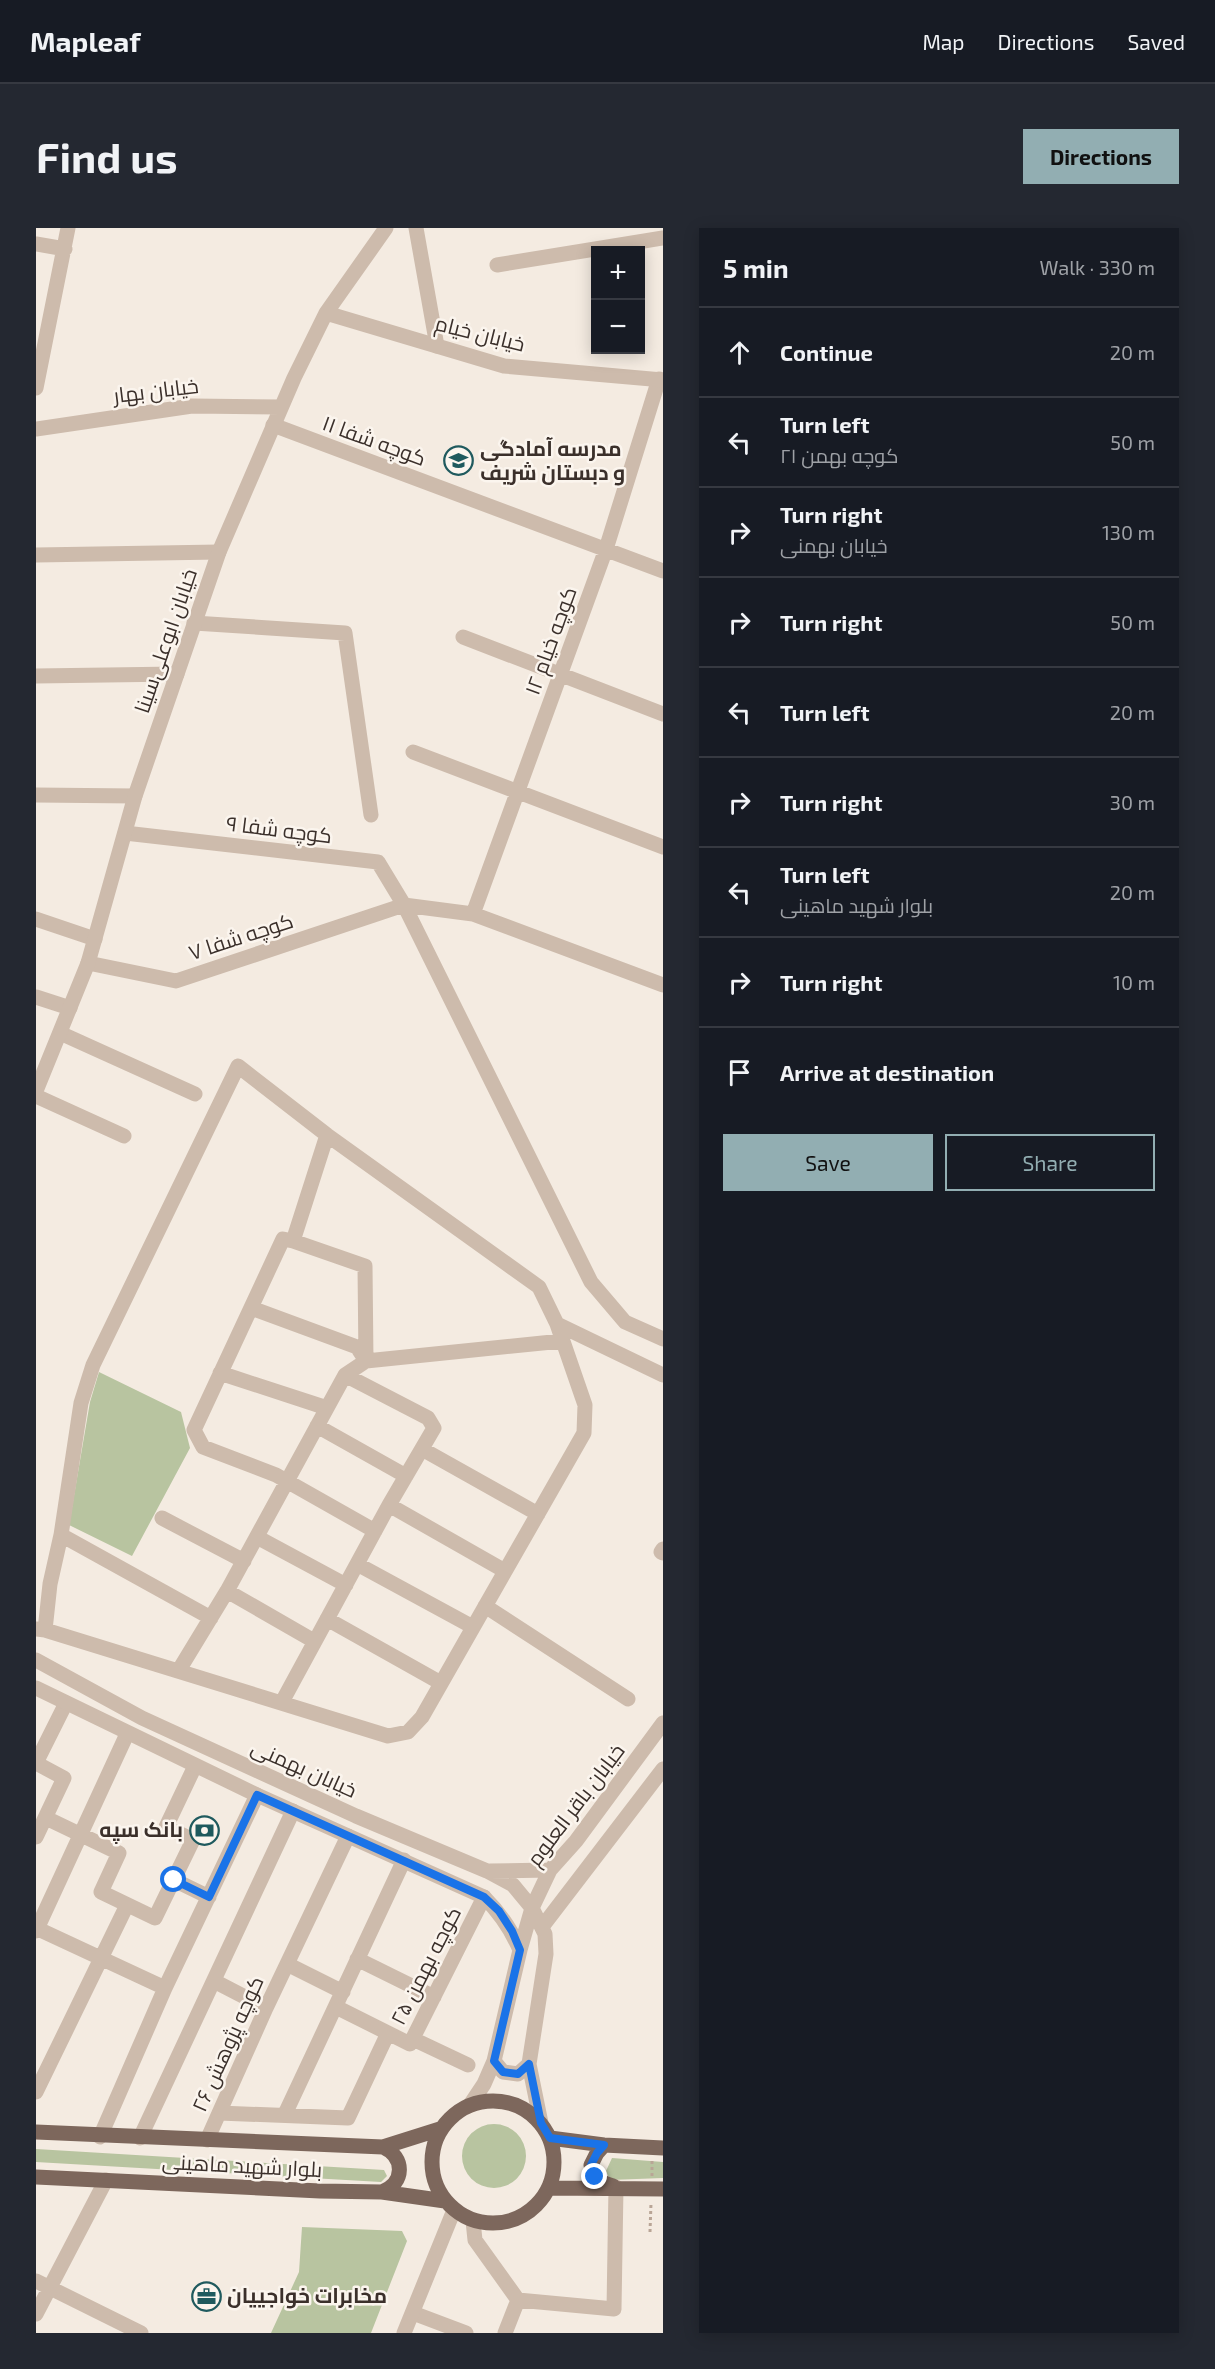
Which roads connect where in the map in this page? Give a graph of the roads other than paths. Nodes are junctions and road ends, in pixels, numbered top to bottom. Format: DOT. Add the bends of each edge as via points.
graph roads {
  1 [pos="68,228"];
  2 [pos="386,228"];
  3 [pos="416,228"];
  4 [pos="663,238"];
  5 [pos="36,244"];
  6 [pos="65,249"];
  7 [pos="497,265"];
  8 [pos="326,313"];
  9 [pos="437,346"];
  10 [pos="39,354"];
  11 [pos="661,379"];
  12 [pos="36,388"];
  13 [pos="281,407"];
  14 [pos="656,410"];
  15 [pos="273,425"];
  16 [pos="36,429"];
  17 [pos="606,549"];
  18 [pos="219,552"];
  19 [pos="36,555"];
  20 [pos="663,571"];
  21 [pos="194,623"];
  22 [pos="463,637"];
  23 [pos="177,674"];
  24 [pos="36,676"];
  25 [pos="561,676"];
  26 [pos="663,714"];
  27 [pos="413,752"];
  28 [pos="519,792"];
  29 [pos="36,795"];
  30 [pos="135,796"];
  31 [pos="371,815"];
  32 [pos="125,833"];
  33 [pos="663,848"];
  34 [pos="404,905"];
  35 [pos="473,914"];
  36 [pos="36,919"];
  37 [pos="95,939"];
  38 [pos="88,963"];
  39 [pos="663,986"];
  40 [pos="36,997"];
  41 [pos="70,1008"];
  42 [pos="60,1033"];
  43 [pos="36,1091"];
  44 [pos="195,1094"];
  45 [pos="36,1096"];
  46 [pos="327,1135"];
  47 [pos="124,1136"];
  48 [pos="293,1241"];
  49 [pos="251,1308"];
  50 [pos="557,1324"];
  51 [pos="663,1339"];
  52 [pos="562,1341"];
  53 [pos="366,1361"];
  54 [pos="220,1373"];
  55 [pos="345,1375"];
  56 [pos="663,1375"];
  57 [pos="327,1408"];
  58 [pos="317,1426"];
  59 [pos="422,1449"];
  60 [pos="406,1476"];
  61 [pos="286,1482"];
  62 [pos="389,1504"];
  63 [pos="538,1514"];
  64 [pos="162,1518"];
  65 [pos="375,1531"];
  66 [pos="61,1535"];
  67 [pos="257,1537"];
  68 [pos="244,1561"];
  69 [pos="357,1564"];
  70 [pos="505,1571"];
  71 [pos="346,1585"];
  72 [pos="227,1592"];
  73 [pos="485,1606"];
  74 [pos="211,1618"];
  75 [pos="327,1620"];
  76 [pos="474,1627"];
  77 [pos="41,1630"];
  78 [pos="314,1641"];
  79 [pos="36,1660"];
  80 [pos="179,1670"];
  81 [pos="441,1683"];
  82 [pos="36,1688"];
  83 [pos="628,1699"];
  84 [pos="282,1702"];
  85 [pos="66,1703"];
  86 [pos="663,1723"];
  87 [pos="127,1734"];
  88 [pos="36,1763"];
  89 [pos="195,1766"];
  90 [pos="661,1774"];
  91 [pos="257,1795"];
  92 [pos="293,1811"];
  93 [pos="43,1813"];
  94 [pos="81,1835"];
  95 [pos="348,1836"];
  96 [pos="36,1838"];
  97 [pos="404,1860"];
  98 [pos="550,1870"];
  99 [pos="487,1871"];
  100 [pos="174,1880"];
  101 [pos="209,1897"];
  102 [pos="484,1897"];
  103 [pos="127,1905"];
  104 [pos="532,1908"];
  105 [pos="542,1927"];
  106 [pos="36,1929"];
  107 [pos="520,1950"];
  108 [pos="102,1958"];
  109 [pos="357,1959"];
  110 [pos="287,1964"];
  111 [pos="214,1981"];
  112 [pos="165,1988"];
  113 [pos="343,1992"];
  114 [pos="434,1997"];
  115 [pos="336,2007"];
  116 [pos="266,2008"];
  117 [pos="388,2033"];
  118 [pos="413,2039"];
  119 [pos="494,2061"];
  120 [pos="529,2064"];
  121 [pos="468,2065"];
  122 [pos="36,2092"];
  123 [pos="470,2105"];
  124 [pos="219,2113"];
  125 [pos="285,2114"];
  126 [pos="541,2123"];
  127 [pos="440,2129"];
  128 [pos="36,2133"];
  129 [pos="100,2137"];
  130 [pos="140,2138"];
  131 [pos="550,2138"];
  132 [pos="207,2140"];
  133 [pos="604,2145"];
  134 [pos="383,2147"];
  135 [pos="663,2148"];
  136 [pos="36,2177"];
  137 [pos="106,2180"];
  138 [pos="616,2187"];
  139 [pos="549,2188"];
  140 [pos="663,2188"];
  141 [pos="382,2192"];
  142 [pos="450,2206"];
  143 [pos="473,2221"];
  144 [pos="36,2281"];
  145 [pos="51,2288"];
  146 [pos="518,2301"];
  147 [pos="413,2313"];
  148 [pos="36,2314"];
  149 [pos="141,2333"];
  150 [pos="404,2333"];
  151 [pos="466,2333"];
  152 [pos="505,2333"];
  1 -- 6 [label="street"];
  2 -- 8 [label="street, خیابان ابوعلی‌سینا"];
  3 -- 9 [label="street"];
  4 -- 7 [label="street"];
  5 -- 6 [label="street"];
  6 -- 10 [label="street"];
  8 -- 9 [label="street, خیابان خیام"];
  8 -- 13 [label="street, خیابان ابوعلی‌سینا"];
  9 -- 11 [label="street, خیابان خیام" via="504,366"];
  10 -- 12 [label="street"];
  11 -- 14 [label="street, کوچه خیام ۱۲"];
  13 -- 15 [label="street, خیابان ابوعلی‌سینا"];
  13 -- 16 [label="street, خیابان بهار" via="192,406"];
  14 -- 17 [label="street, کوچه خیام ۱۲"];
  15 -- 17 [label="street, کوچه شفا ۱۱"];
  15 -- 18 [label="street, خیابان ابوعلی‌سینا"];
  17 -- 20 [label="street, کوچه شفا ۱۱"];
  17 -- 25 [label="street, کوچه خیام ۱۲"];
  18 -- 19 [label="street"];
  18 -- 21 [label="street, خیابان ابوعلی‌سینا"];
  21 -- 23 [label="street, خیابان ابوعلی‌سینا"];
  21 -- 31 [label="street" via="345,633"];
  22 -- 25 [label="street"];
  23 -- 24 [label="street"];
  23 -- 30 [label="street, خیابان ابوعلی‌سینا"];
  25 -- 26 [label="street"];
  25 -- 28 [label="street, کوچه خیام ۱۲"];
  27 -- 28 [label="street"];
  28 -- 33 [label="street"];
  28 -- 35 [label="street, کوچه خیام ۱۲"];
  29 -- 30 [label="street"];
  30 -- 32 [label="street, خیابان ابوعلی‌سینا"];
  32 -- 34 [label="street, کوچه شفا ۹" via="378,862"];
  32 -- 37 [label="street, خیابان ابوعلی‌سینا"];
  34 -- 35 [label="street"];
  34 -- 38 [label="street, کوچه شفا ۷" via="176,981"];
  34 -- 51 [label="street" via="591,1282 625,1322"];
  35 -- 39 [label="street"];
  36 -- 37 [label="street"];
  37 -- 38 [label="street, خیابان ابوعلی‌سینا"];
  38 -- 41 [label="street, خیابان ابوعلی‌سینا"];
  40 -- 41 [label="street"];
  41 -- 42 [label="street, خیابان ابوعلی‌سینا"];
  42 -- 43 [label="street, خیابان ابوعلی‌سینا"];
  42 -- 44 [label="street"];
  45 -- 47 [label="street"];
  46 -- 48 [label="street"];
  46 -- 50 [label="street" via="539,1287"];
  46 -- 66 [label="street" via="238,1066 93,1365 81,1403"];
  48 -- 49 [label="street" via="283,1239"];
  48 -- 53 [label="street" via="364,1266"];
  49 -- 53 [label="street" via="357,1347"];
  49 -- 54 [label="street"];
  50 -- 52 [label="street"];
  50 -- 56 [label="street"];
  52 -- 53 [label="street"];
  52 -- 63 [label="street" via="585,1405 584,1433"];
  53 -- 55 [label="street"];
  54 -- 57 [label="street"];
  54 -- 61 [label="street" via="194,1430 203,1447"];
  55 -- 57 [label="street"];
  55 -- 59 [label="street" via="428,1418 434,1428"];
  57 -- 58 [label="street"];
  58 -- 60 [label="street"];
  58 -- 61 [label="street"];
  59 -- 60 [label="street"];
  59 -- 63 [label="street"];
  60 -- 62 [label="street"];
  61 -- 65 [label="street"];
  61 -- 67 [label="street"];
  62 -- 65 [label="street"];
  62 -- 70 [label="street"];
  63 -- 70 [label="street"];
  64 -- 68 [label="street"];
  65 -- 69 [label="street"];
  66 -- 74 [label="street"];
  66 -- 77 [label="street"];
  67 -- 68 [label="street"];
  67 -- 71 [label="street"];
  68 -- 72 [label="street"];
  69 -- 71 [label="street"];
  69 -- 76 [label="street"];
  70 -- 73 [label="street"];
  71 -- 75 [label="street"];
  72 -- 74 [label="street"];
  72 -- 78 [label="street"];
  73 -- 76 [label="street"];
  73 -- 83 [label="street"];
  74 -- 80 [label="street"];
  75 -- 78 [label="street"];
  75 -- 81 [label="street"];
  76 -- 81 [label="street"];
  77 -- 80 [label="street"];
  78 -- 84 [label="street"];
  79 -- 99 [label="street, خیابان بهمنی" via="153,1723"];
  80 -- 84 [label="street"];
  81 -- 84 [label="street" via="422,1717 408,1732 388,1736"];
  82 -- 85 [label="street, خیابان بهمنی"];
  85 -- 87 [label="street, خیابان بهمنی"];
  85 -- 88 [label="street"];
  86 -- 98 [label="street, خیابان باقر العلوم"];
  87 -- 89 [label="street, خیابان بهمنی"];
  87 -- 94 [label="street"];
  88 -- 93 [label="street" via="64,1778"];
  89 -- 91 [label="street, خیابان بهمنی"];
  89 -- 100 [label="street" via="166,1827 193,1840"];
  90 -- 105 [label="street"];
  91 -- 92 [label="street, خیابان بهمنی"];
  91 -- 101 [label="street"];
  92 -- 95 [label="street, خیابان بهمنی"];
  92 -- 111 [label="street"];
  93 -- 94 [label="street"];
  93 -- 96 [label="street"];
  94 -- 103 [label="street" via="119,1853 101,1892"];
  94 -- 106 [label="street"];
  95 -- 97 [label="street, خیابان بهمنی"];
  95 -- 110 [label="street, کوچه پژوهش ۲۶"];
  97 -- 102 [label="street, خیابان بهمنی"];
  97 -- 109 [label="street"];
  98 -- 99 [label="street"];
  98 -- 104 [label="street, خیابان باقر العلوم"];
  99 -- 104 [label="street, خیابان بهمنی" via="513,1886"];
  100 -- 101 [label="street"];
  100 -- 103 [label="street" via="155,1918"];
  101 -- 112 [label="street"];
  102 -- 107 [label="street, خیابان بهمنی" via="499,1911"];
  102 -- 114 [label="street, کوچه بهمن ۲۵"];
  103 -- 108 [label="street"];
  104 -- 105 [label="street, خیابان بهمنی"];
  104 -- 107 [label="street, خیابان باقر العلوم"];
  105 -- 120 [label="street" via="546,1954"];
  106 -- 108 [label="street"];
  107 -- 119 [label="street, خیابان باقر العلوم"];
  108 -- 112 [label="street"];
  108 -- 122 [label="street"];
  109 -- 113 [label="street"];
  109 -- 114 [label="street"];
  110 -- 113 [label="street"];
  110 -- 116 [label="street, کوچه پژوهش ۲۶"];
  111 -- 116 [label="street"];
  111 -- 130 [label="street"];
  112 -- 129 [label="street"];
  113 -- 115 [label="street"];
  114 -- 118 [label="street, کوچه بهمن ۲۵"];
  115 -- 117 [label="street, کوچه بهمن ۲۵"];
  115 -- 125 [label="street"];
  116 -- 124 [label="street, کوچه پژوهش ۲۶"];
  117 -- 118 [label="street, کوچه بهمن ۲۵" via="410,2044"];
  117 -- 125 [label="street" via="348,2118"];
  118 -- 121 [label="street"];
  119 -- 120 [label="street" via="503,2072 518,2074"];
  119 -- 123 [label="street, خیابان باقر العلوم"];
  120 -- 126 [label="street"];
  123 -- 126 [label="main road" via="489,2100 508,2102"];
  123 -- 127 [label="main road"];
  124 -- 125 [label="street"];
  124 -- 132 [label="street, کوچه پژوهش ۲۶"];
  126 -- 131 [label="main road"];
  127 -- 134 [label="main road, بلوار شهید ماهینی"];
  127 -- 142 [label="main road" via="431,2166 435,2185"];
  128 -- 129 [label="main road, بلوار شهید ماهینی"];
  129 -- 130 [label="main road, بلوار شهید ماهینی"];
  130 -- 132 [label="main road, بلوار شهید ماهینی"];
  131 -- 133 [label="main road"];
  131 -- 139 [label="main road" via="554,2171"];
  132 -- 134 [label="main road, بلوار شهید ماهینی"];
  133 -- 135 [label="main road"];
  133 -- 138 [label="main road" via="591,2165 595,2177"];
  134 -- 141 [label="main road" via="394,2154 400,2173 394,2185"];
  136 -- 137 [label="main road, بلوار شهید ماهینی"];
  137 -- 141 [label="main road, بلوار شهید ماهینی"];
  137 -- 145 [label="street"];
  138 -- 139 [label="main road"];
  138 -- 140 [label="main road"];
  138 -- 146 [label="street" via="614,2310"];
  139 -- 143 [label="main road" via="535,2207 515,2220 494,2224"];
  141 -- 142 [label="main road, بلوار شهید ماهینی"];
  142 -- 143 [label="main road"];
  142 -- 147 [label="street"];
  143 -- 146 [label="street" via="475,2240"];
  144 -- 145 [label="street"];
  145 -- 148 [label="street"];
  145 -- 149 [label="street"];
  146 -- 152 [label="street"];
  147 -- 150 [label="street"];
  147 -- 151 [label="street"];
}
